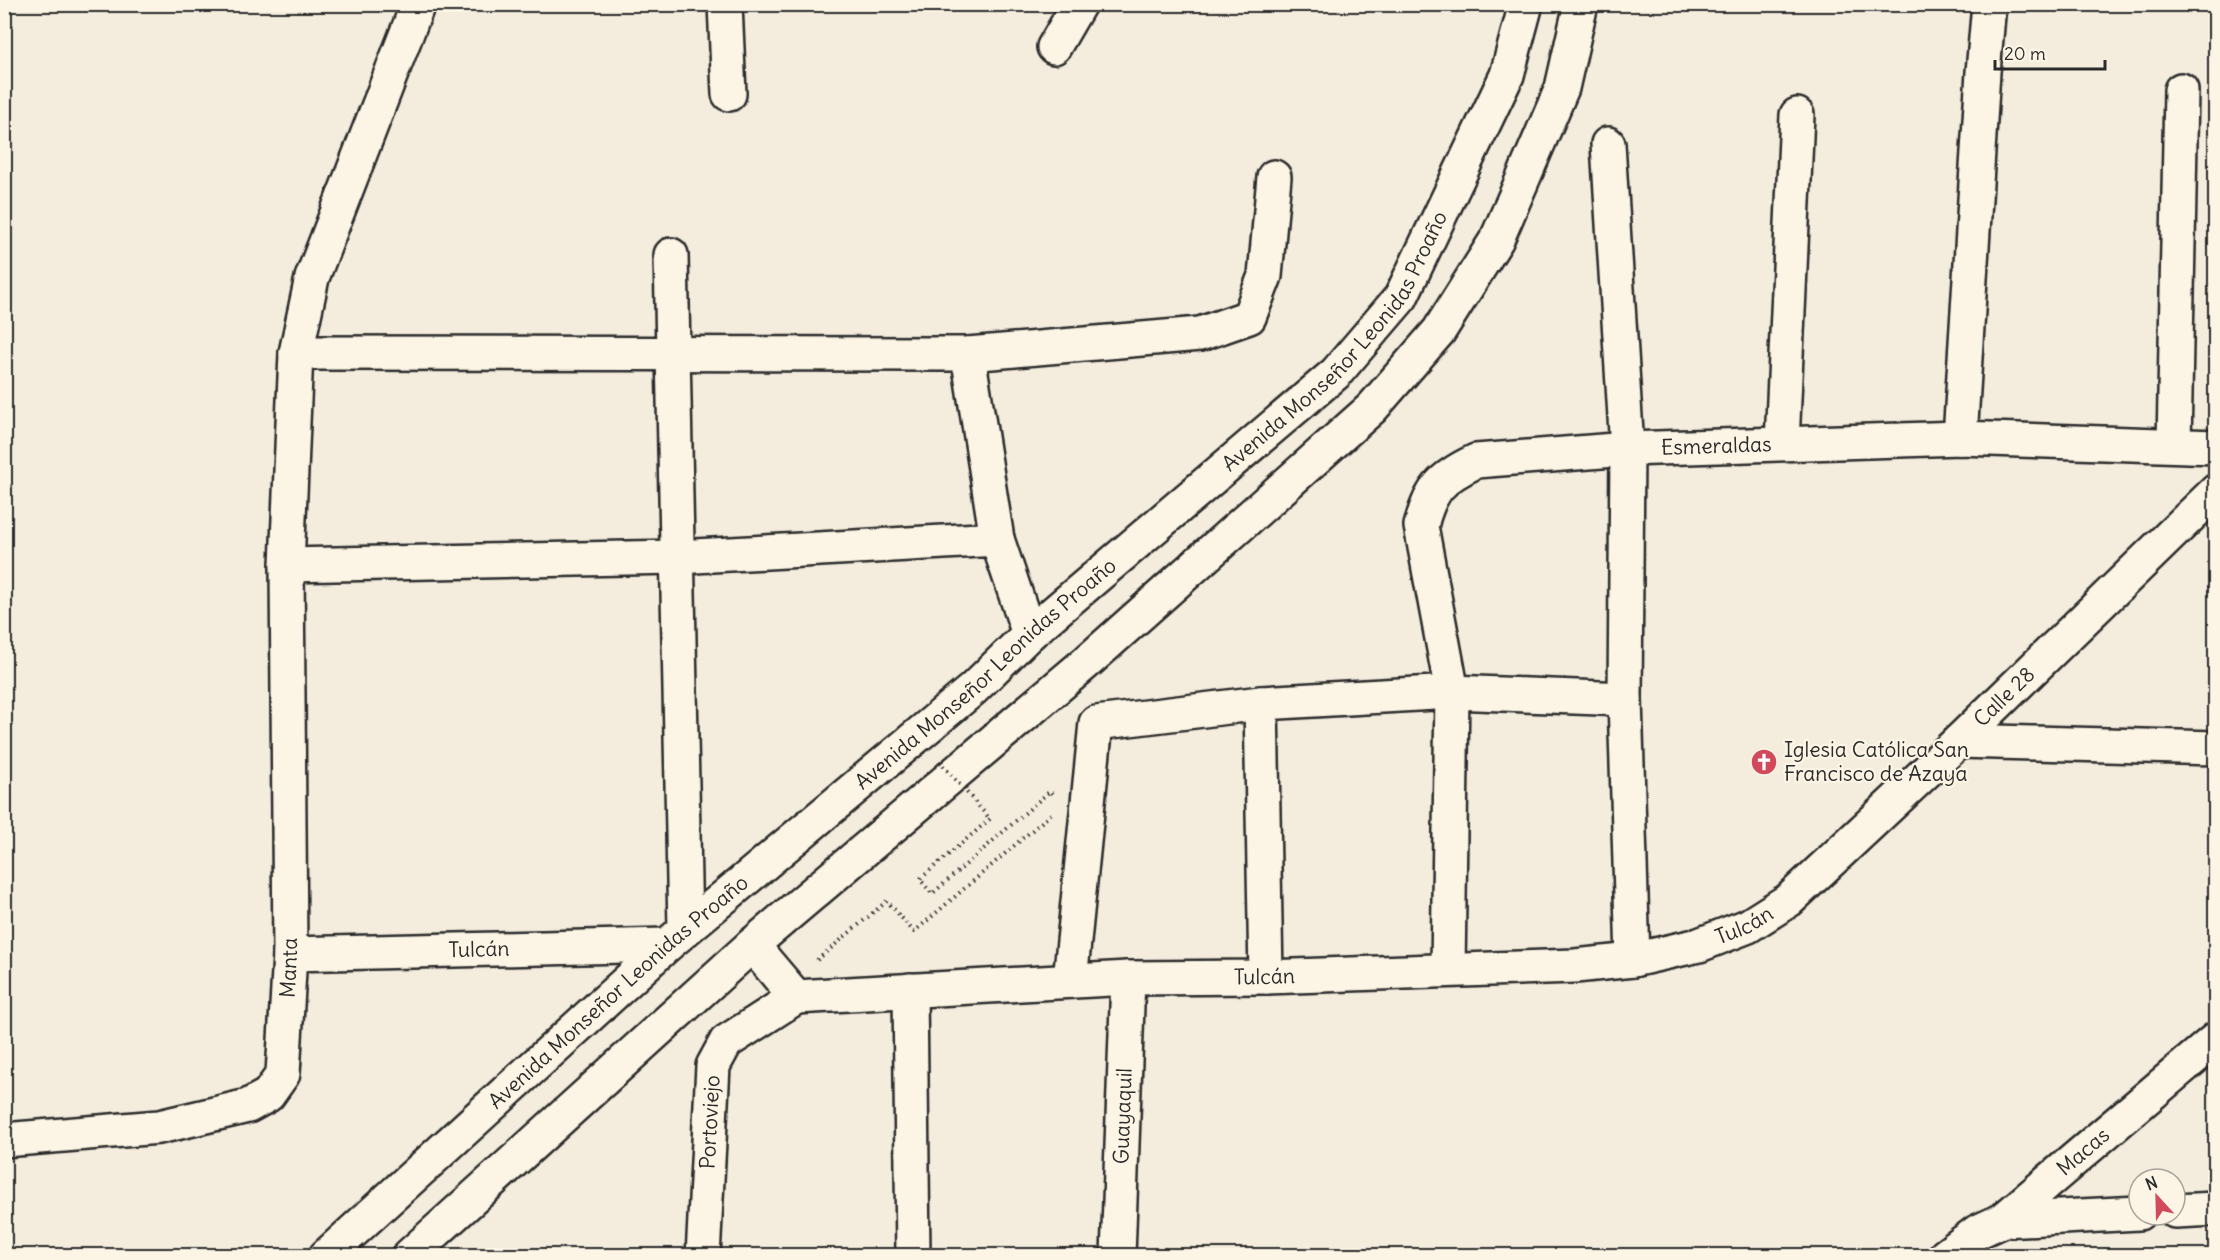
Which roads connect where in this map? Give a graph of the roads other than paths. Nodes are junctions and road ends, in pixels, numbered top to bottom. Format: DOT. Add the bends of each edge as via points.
graph roads {
  1 [pos="418,4"];
  2 [pos="725,4"];
  3 [pos="1079,4"];
  4 [pos="1526,4"];
  5 [pos="1581,4"];
  6 [pos="1989,4"];
  7 [pos="1054,47"];
  8 [pos="2181,90"];
  9 [pos="729,94"];
  10 [pos="1797,115"];
  11 [pos="1608,144"];
  12 [pos="1274,177"];
  13 [pos="671,255"];
  14 [pos="296,354"];
  15 [pos="968,354"];
  16 [pos="673,355"];
  17 [pos="1960,438"];
  18 [pos="1782,443"];
  19 [pos="2174,445"];
  20 [pos="2216,447"];
  21 [pos="1627,449"];
  22 [pos="2216,491"];
  23 [pos="997,539"];
  24 [pos="677,557"];
  25 [pos="287,565"];
  26 [pos="1029,634"];
  27 [pos="1452,692"];
  28 [pos="1624,699"];
  29 [pos="1261,704"];
  30 [pos="1959,741"];
  31 [pos="2216,747"];
  32 [pos="1789,900"];
  33 [pos="676,937"];
  34 [pos="752,945"];
  35 [pos="290,954"];
  36 [pos="1633,960"];
  37 [pos="1448,969"];
  38 [pos="1266,977"];
  39 [pos="1128,978"];
  40 [pos="1070,981"];
  41 [pos="910,990"];
  42 [pos="792,992"];
  43 [pos="2216,1039"];
  44 [pos="4,1140"];
  45 [pos="2216,1209"];
  46 [pos="2187,1210"];
  47 [pos="2127,1215"];
  48 [pos="1986,1236"];
  49 [pos="326,1256"];
  50 [pos="409,1256"];
  51 [pos="703,1256"];
  52 [pos="913,1256"];
  53 [pos="1118,1256"];
  54 [pos="1945,1256"];
  1 -- 14 [label="street, Manta" via="312,278"];
  2 -- 9 [label="street"];
  3 -- 7 [label="street"];
  4 -- 26 [label="street, Avenida Monseñor Leonidas Proaño" via="1507,75 1401,297 1336,373"];
  5 -- 34 [label="street" via="1562,88 1497,239 1439,331 1372,408 1088,661"];
  6 -- 17 [label="street"];
  8 -- 19 [label="street"];
  10 -- 18 [label="street"];
  11 -- 21 [label="street"];
  12 -- 15 [label="street" via="1265,276 1249,317 1200,334"];
  13 -- 16 [label="street"];
  14 -- 16 [label="street"];
  14 -- 25 [label="street, Manta"];
  15 -- 16 [label="street"];
  15 -- 23 [label="street"];
  16 -- 24 [label="street"];
  17 -- 18 [label="street, Esmeraldas"];
  17 -- 19 [label="street, Esmeraldas"];
  18 -- 21 [label="street, Esmeraldas"];
  19 -- 20 [label="street, Esmeraldas"];
  21 -- 27 [label="street, Esmeraldas" via="1476,461 1455,471 1438,487 1426,504 1421,526"];
  21 -- 28 [label="street"];
  22 -- 30 [label="street, Calle 28"];
  23 -- 24 [label="street"];
  23 -- 26 [label="street"];
  24 -- 25 [label="street"];
  24 -- 33 [label="street"];
  25 -- 35 [label="street, Manta"];
  26 -- 33 [label="street, Avenida Monseñor Leonidas Proaño" via="973,688"];
  27 -- 28 [label="street"];
  27 -- 29 [label="street"];
  27 -- 37 [label="street, Esmeraldas"];
  28 -- 36 [label="street"];
  29 -- 38 [label="street"];
  29 -- 40 [label="street" via="1096,723"];
  30 -- 31 [label="street"];
  30 -- 32 [label="street, Calle 28"];
  32 -- 36 [label="street, Tulcán" via="1748,926 1699,945"];
  33 -- 35 [label="street, Tulcán"];
  33 -- 49 [label="street, Avenida Monseñor Leonidas Proaño"];
  34 -- 42 [label="street"];
  34 -- 50 [label="street"];
  35 -- 44 [label="street, Manta" via="283,1074 268,1095 248,1106 159,1127"];
  36 -- 37 [label="street, Tulcán" via="1575,966"];
  37 -- 38 [label="street, Tulcán"];
  38 -- 39 [label="street, Tulcán"];
  39 -- 40 [label="street, Tulcán"];
  39 -- 53 [label="street, Guayaquil"];
  40 -- 41 [label="street, Tulcán"];
  41 -- 42 [label="street, Tulcán"];
  41 -- 52 [label="street"];
  42 -- 51 [label="street, Portoviejo" via="726,1042 713,1066"];
  43 -- 48 [label="street, Macas"];
  45 -- 46 [label="street"];
  47 -- 48 [label="street"];
  48 -- 54 [label="street, Macas"];
}
